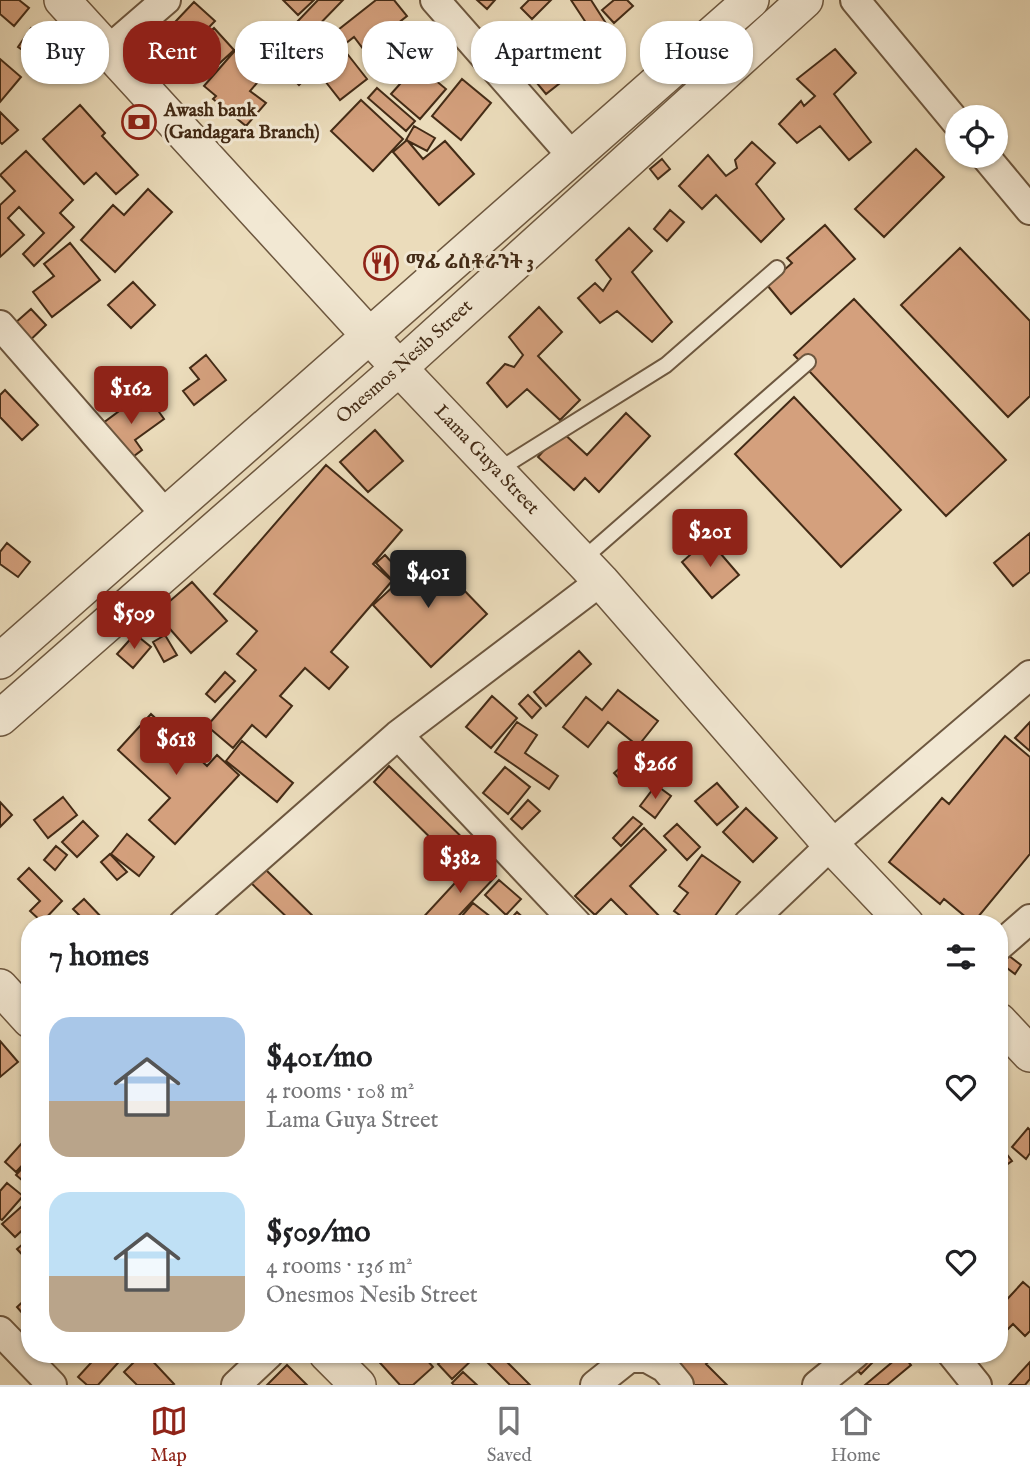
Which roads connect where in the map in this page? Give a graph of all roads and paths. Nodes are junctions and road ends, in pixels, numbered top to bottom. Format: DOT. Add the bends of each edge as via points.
graph roads {
  1 [pos="62,0"];
  2 [pos="166,0"];
  3 [pos="435,0"];
  4 [pos="751,0"];
  5 [pos="805,0"];
  6 [pos="855,0"];
  7 [pos="81,21"];
  8 [pos="109,49"];
  9 [pos="109,51"];
  10 [pos="945,109"];
  11 [pos="573,157"];
  12 [pos="995,168"];
  13 [pos="1030,210"];
  14 [pos="776,268"];
  15 [pos="0,325"];
  16 [pos="370,336"];
  17 [pos="808,362"];
  18 [pos="399,368"];
  19 [pos="496,471"];
  20 [pos="166,515"];
  21 [pos="591,570"];
  22 [pos="0,661"];
  23 [pos="1030,675"];
  24 [pos="0,718"];
  25 [pos="398,735"];
  26 [pos="831,845"];
  27 [pos="193,915"];
  28 [pos="568,915"];
  29 [pos="757,915"];
  30 [pos="897,915"];
  31 [pos="1030,919"];
  32 [pos="1008,938"];
  33 [pos="0,987"];
  34 [pos="21,1010"];
  35 [pos="1008,1031"];
  36 [pos="1030,1054"];
  37 [pos="0,1331"];
  38 [pos="21,1353"];
  39 [pos="31,1363"];
  40 [pos="259,1363"];
  41 [pos="336,1363"];
  42 [pos="623,1363"];
  43 [pos="656,1363"];
  44 [pos="844,1363"];
  45 [pos="959,1363"];
  46 [pos="52,1385"];
  47 [pos="236,1385"];
  48 [pos="358,1385"];
  49 [pos="595,1385"];
  50 [pos="679,1385"];
  51 [pos="817,1385"];
  52 [pos="977,1385"];
  1 -- 7 [label="street, Lama Guya Street"];
  2 -- 8 [label="street"];
  3 -- 11 [label="street"];
  4 -- 11 [label="street"];
  5 -- 18 [label="street, Onesmos Nesib Street"];
  6 -- 10 [label="street"];
  9 -- 16 [label="street, Lama Guya Street"];
  11 -- 16 [label="street"];
  12 -- 13 [label="street"];
  14 -- 19 [label="lane" via="666,365"];
  15 -- 20 [label="street"];
  16 -- 18 [label="street, Lama Guya Street"];
  16 -- 20 [label="street"];
  17 -- 21 [label="lane"];
  18 -- 19 [label="street, Lama Guya Street"];
  18 -- 24 [label="street, Onesmos Nesib Street"];
  19 -- 21 [label="street, Lama Guya Street"];
  20 -- 22 [label="street"];
  21 -- 25 [label="street"];
  21 -- 26 [label="street, Lama Guya Street"];
  23 -- 26 [label="street"];
  25 -- 27 [label="street"];
  25 -- 28 [label="street"];
  26 -- 29 [label="street"];
  26 -- 30 [label="street, Lama Guya Street"];
  31 -- 32 [label="street"];
  33 -- 34 [label="street"];
  35 -- 36 [label="street"];
  37 -- 38 [label="street"];
  39 -- 46 [label="street"];
  40 -- 47 [label="street"];
  41 -- 48 [label="street"];
  42 -- 49 [label="street"];
  43 -- 50 [label="street"];
  44 -- 51 [label="street"];
  45 -- 52 [label="street"];
}
